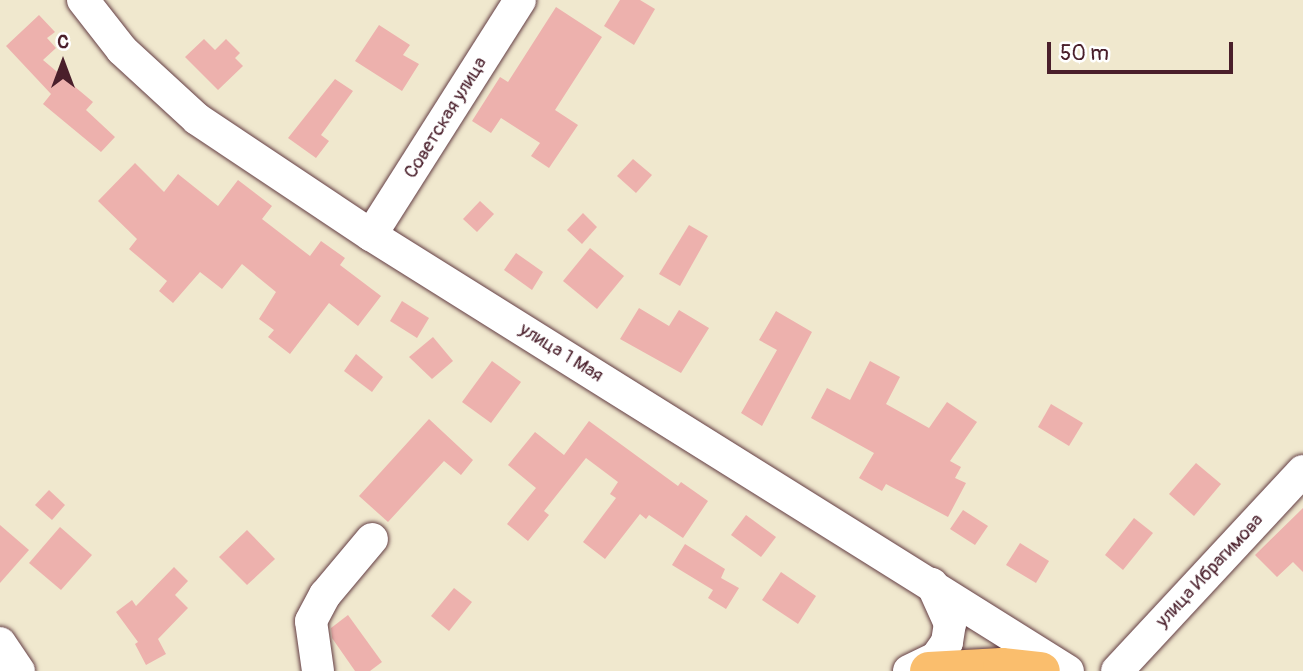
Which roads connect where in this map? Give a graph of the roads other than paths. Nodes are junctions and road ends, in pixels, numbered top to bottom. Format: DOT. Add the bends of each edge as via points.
graph roads {
  1 [pos="83,0"];
  2 [pos="520,0"];
  3 [pos="371,235"];
  4 [pos="1303,471"];
  5 [pos="372,539"];
  6 [pos="932,584"];
  7 [pos="0,643"];
  8 [pos="19,671"];
  9 [pos="318,671"];
  10 [pos="909,671"];
  11 [pos="929,671"];
  12 [pos="1041,671"];
  13 [pos="1068,671"];
  14 [pos="1116,671"];
  1 -- 3 [label="street, улица 1 Мая" via="122,50 197,119"];
  2 -- 3 [label="street, Советская улица"];
  3 -- 6 [label="street, улица 1 Мая"];
  4 -- 14 [label="street, улица Ибрагимова"];
  5 -- 9 [label="street" via="325,595 311,621"];
  6 -- 10 [label="street" via="950,624 947,642 936,659"];
  6 -- 13 [label="street, улица 1 Мая"];
  7 -- 8 [label="street"];
  11 -- 12 [label="main road" via="1002,667"];
}
